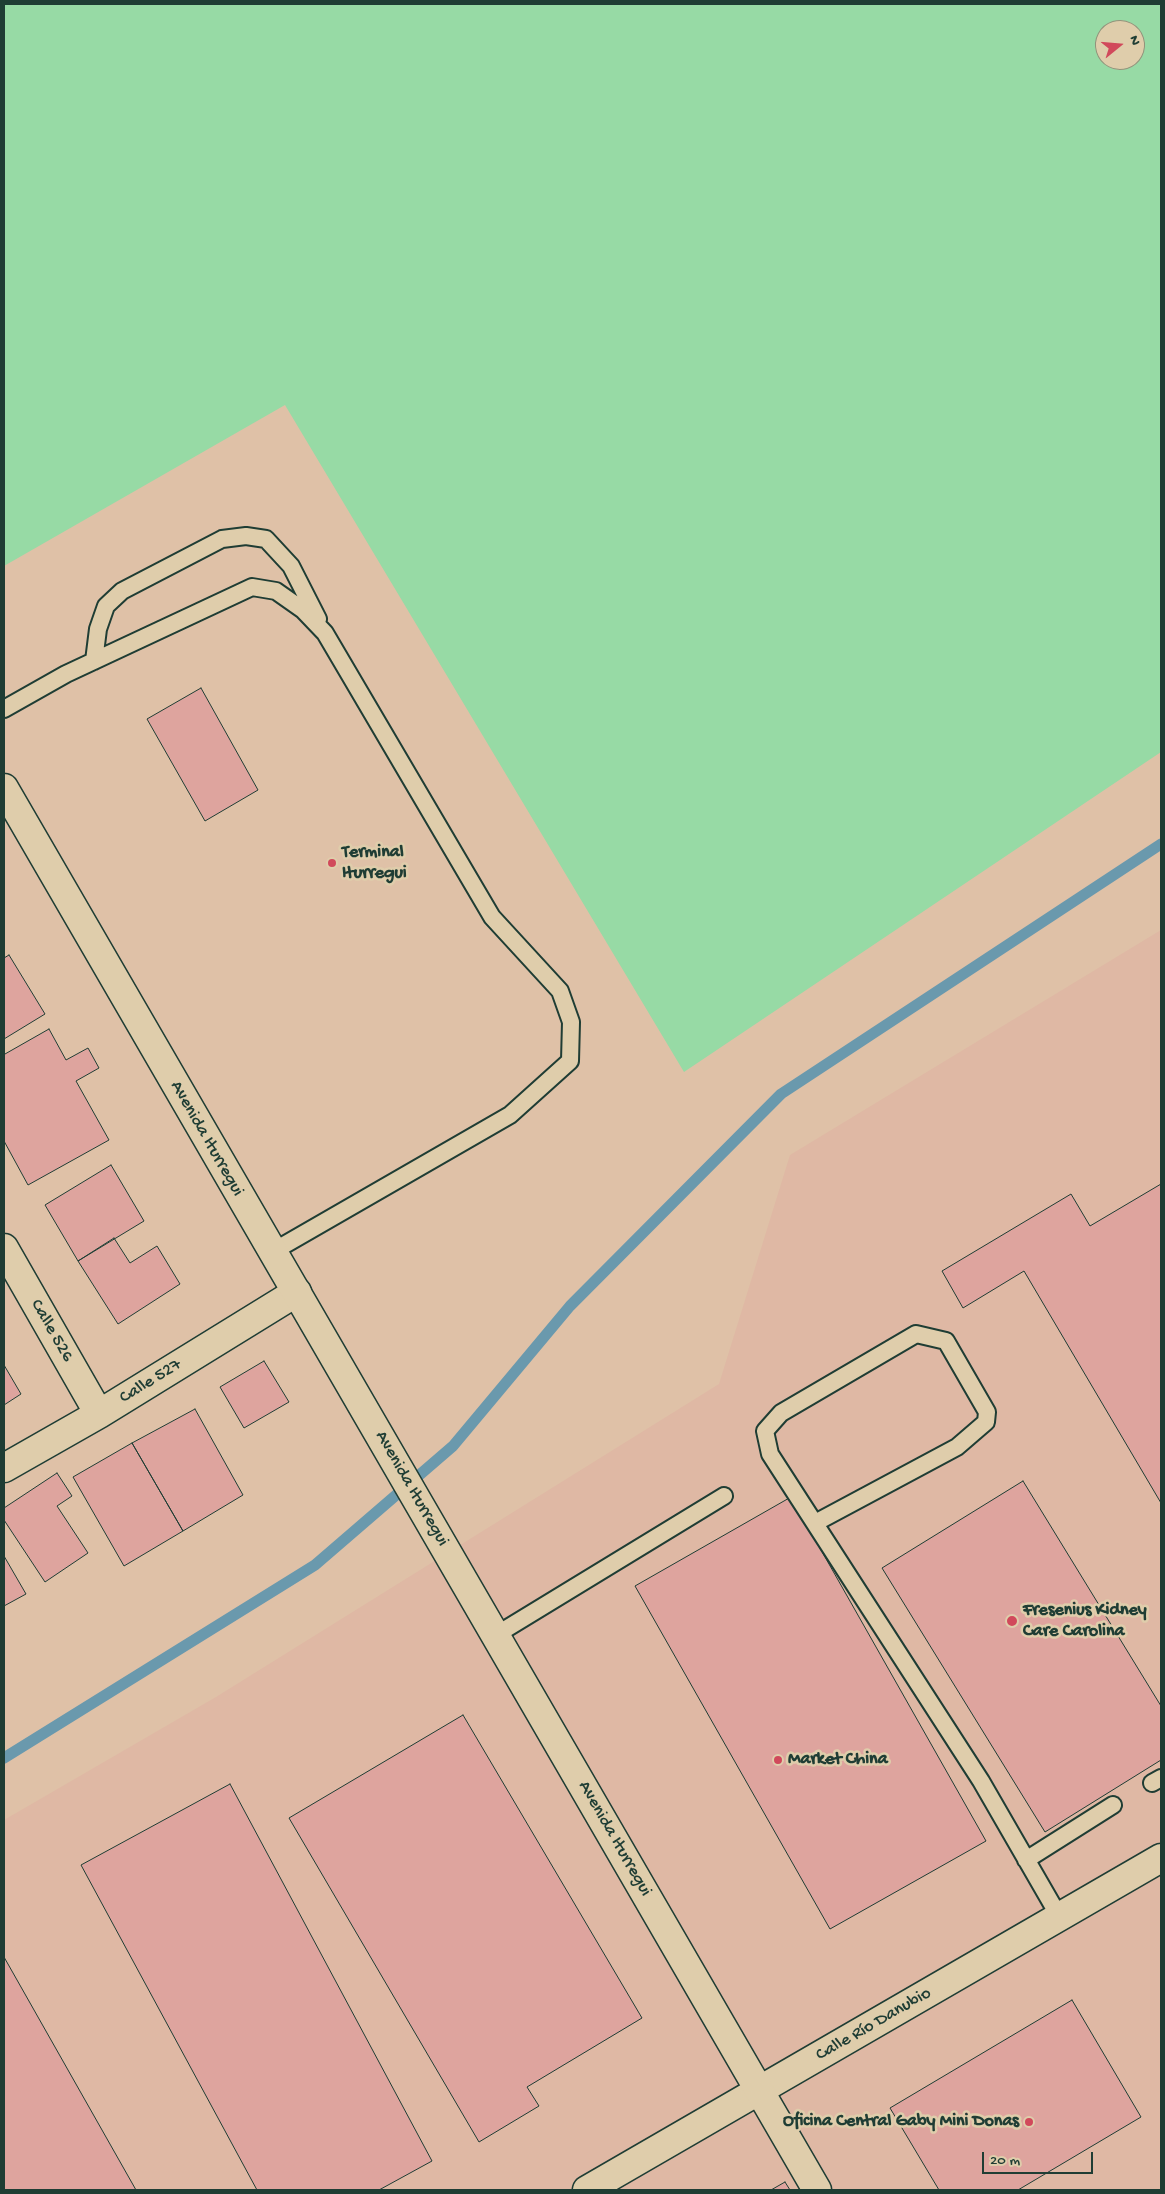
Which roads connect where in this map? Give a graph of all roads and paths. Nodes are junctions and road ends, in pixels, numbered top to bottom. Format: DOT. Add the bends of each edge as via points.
graph roads {
  1 [pos="325,632"];
  2 [pos="94,661"];
  3 [pos="4,709"];
  4 [pos="4,788"];
  5 [pos="4,1248"];
  6 [pos="272,1252"];
  7 [pos="297,1292"];
  8 [pos="98,1414"];
  9 [pos="4,1468"];
  10 [pos="724,1496"];
  11 [pos="815,1523"];
  12 [pos="496,1635"];
  13 [pos="1113,1805"];
  14 [pos="1161,1858"];
  15 [pos="1026,1860"];
  16 [pos="1060,1918"];
  17 [pos="759,2091"];
  18 [pos="587,2190"];
  19 [pos="817,2190"];
  1 -- 2 [label="lane" via="303,610 276,592 252,587"];
  1 -- 2 [label="lane" via="291,566 266,539 246,536 222,539 122,591 106,606 98,629"];
  1 -- 6 [label="lane" via="492,917 560,991 571,1022 570,1060 510,1115"];
  2 -- 3 [label="lane"];
  4 -- 6 [label="street, Avenida Iturregui"];
  5 -- 8 [label="street, Calle 526"];
  6 -- 7 [label="street, Avenida Iturregui"];
  7 -- 8 [label="street, Calle 527"];
  7 -- 12 [label="street, Avenida Iturregui"];
  8 -- 9 [label="street, Calle 527"];
  10 -- 12 [label="lane"];
  11 -- 11 [label="lane" via="957,1447 986,1422 987,1412 946,1341 916,1334 781,1413 765,1431 770,1454"];
  11 -- 15 [label="lane" via="982,1781"];
  12 -- 17 [label="street, Avenida Iturregui"];
  13 -- 15 [label="lane"];
  14 -- 16 [label="street, Calle Río Danubio"];
  15 -- 16 [label="lane"];
  16 -- 17 [label="street, Calle Río Danubio"];
  17 -- 18 [label="street, Calle Río Danubio"];
  17 -- 19 [label="street, Avenida Iturregui"];
}
